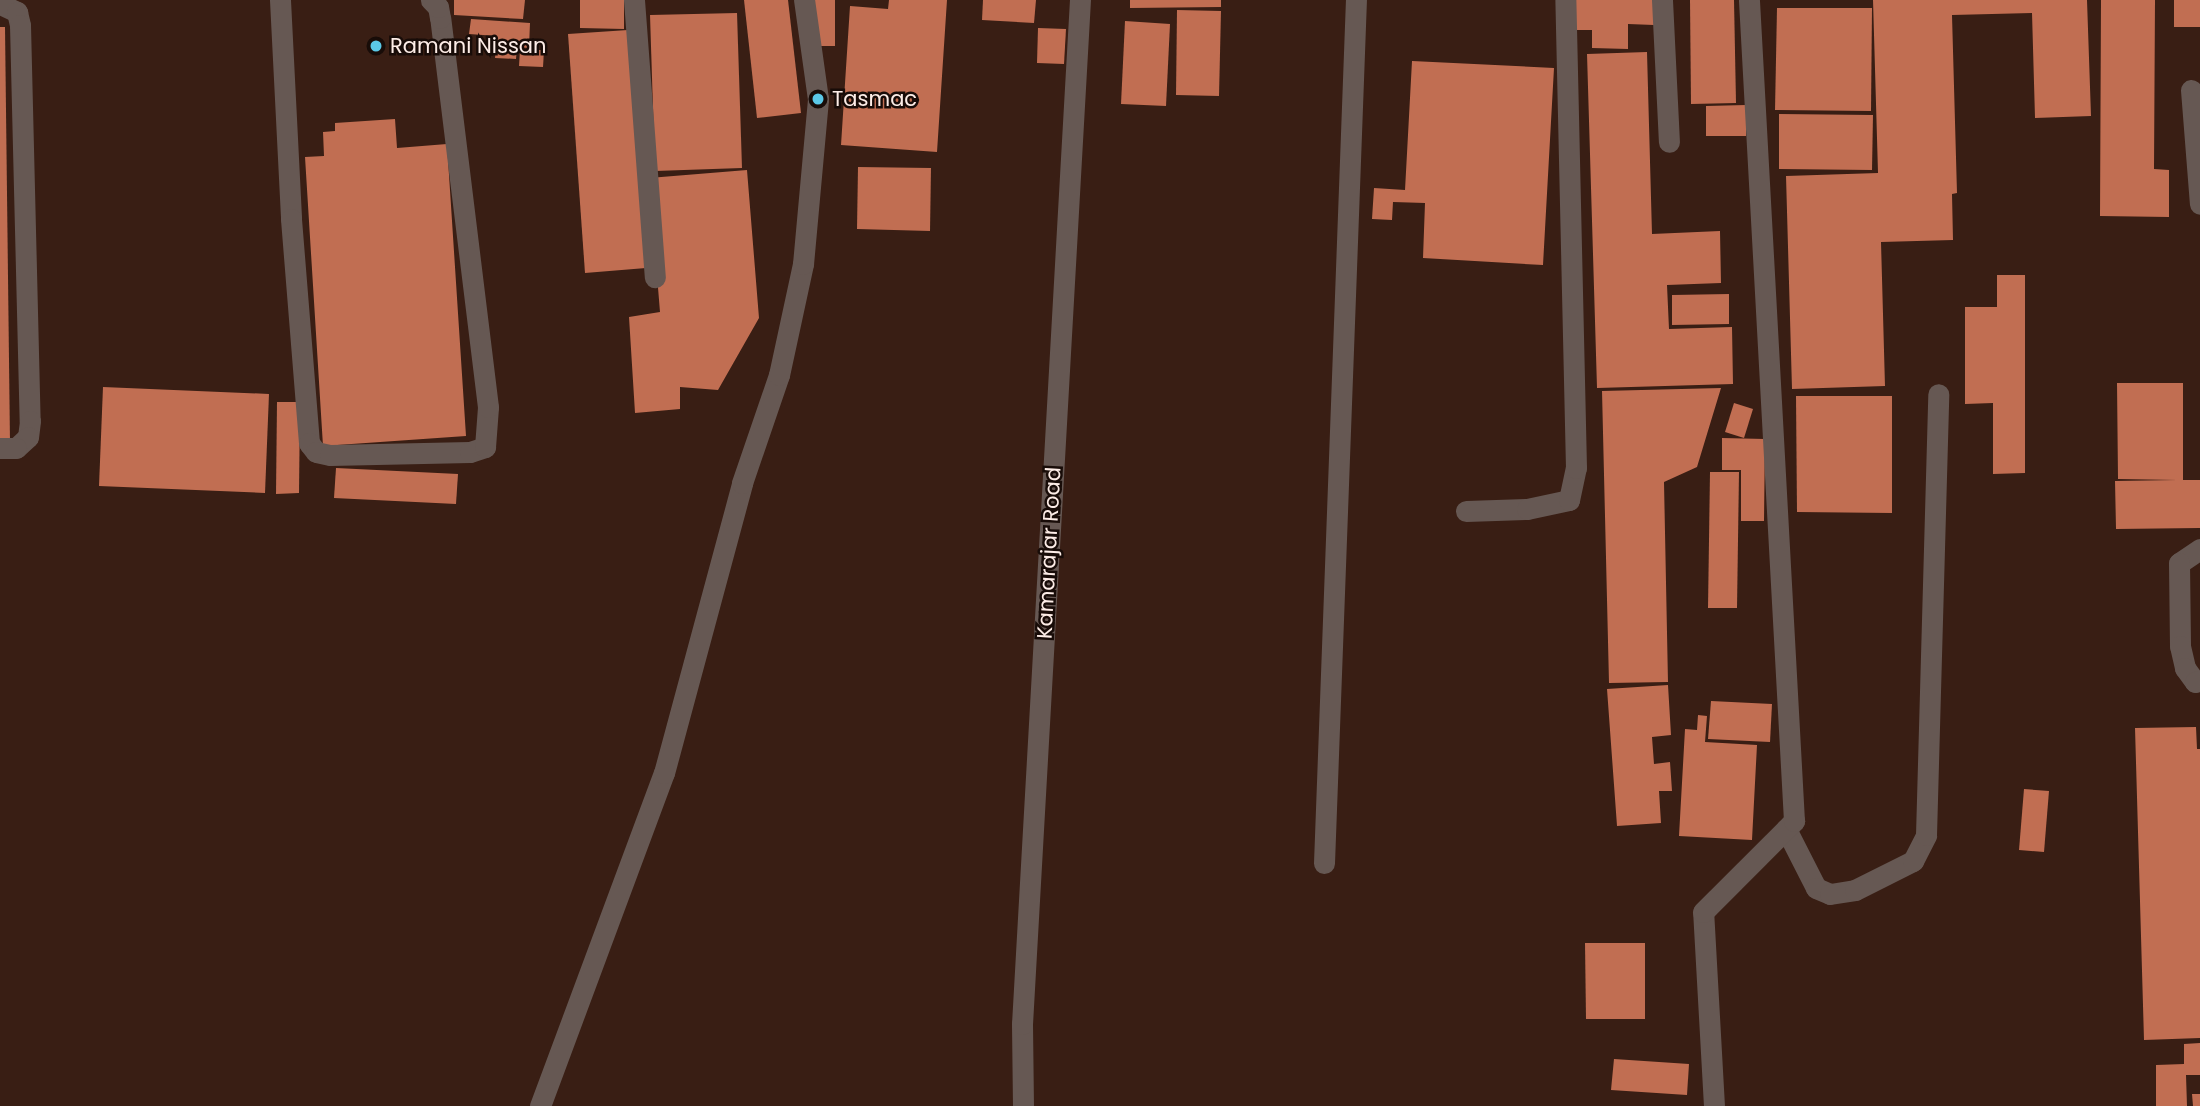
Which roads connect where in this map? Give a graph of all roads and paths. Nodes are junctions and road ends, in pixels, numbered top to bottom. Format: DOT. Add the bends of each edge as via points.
graph roads {
  1 [pos="280,0"];
  2 [pos="431,0"];
  3 [pos="634,0"];
  4 [pos="804,0"];
  5 [pos="1080,0"];
  6 [pos="1356,0"];
  7 [pos="1565,0"];
  8 [pos="1662,0"];
  9 [pos="1749,0"];
  10 [pos="0,4"];
  11 [pos="2191,90"];
  12 [pos="1670,142"];
  13 [pos="2200,204"];
  14 [pos="655,277"];
  15 [pos="1938,394"];
  16 [pos="0,448"];
  17 [pos="1466,511"];
  18 [pos="2200,549"];
  19 [pos="2200,681"];
  20 [pos="1786,829"];
  21 [pos="1324,863"];
  22 [pos="540,1106"];
  23 [pos="1023,1106"];
  24 [pos="1714,1106"];
  1 -- 2 [label="street" via="290,219 309,443 316,453 330,455 470,452 485,447 488,407 440,18"];
  3 -- 14 [label="street"];
  4 -- 22 [label="street" via="818,99 803,264 779,374 742,483 664,773"];
  5 -- 23 [label="street, Kamarajar Road" via="1023,1010"];
  6 -- 21 [label="street"];
  7 -- 17 [label="street" via="1576,468 1569,500 1527,509"];
  8 -- 12 [label="street"];
  9 -- 20 [label="street" via="1794,821"];
  10 -- 16 [label="street" via="17,12 20,25 30,421 28,437 16,448"];
  11 -- 13 [label="street"];
  15 -- 20 [label="street" via="1926,835 1913,861 1855,890 1830,894 1816,888"];
  18 -- 19 [label="street" via="2179,563 2180,646 2185,668 2195,682"];
  20 -- 24 [label="street" via="1703,912"];
}
